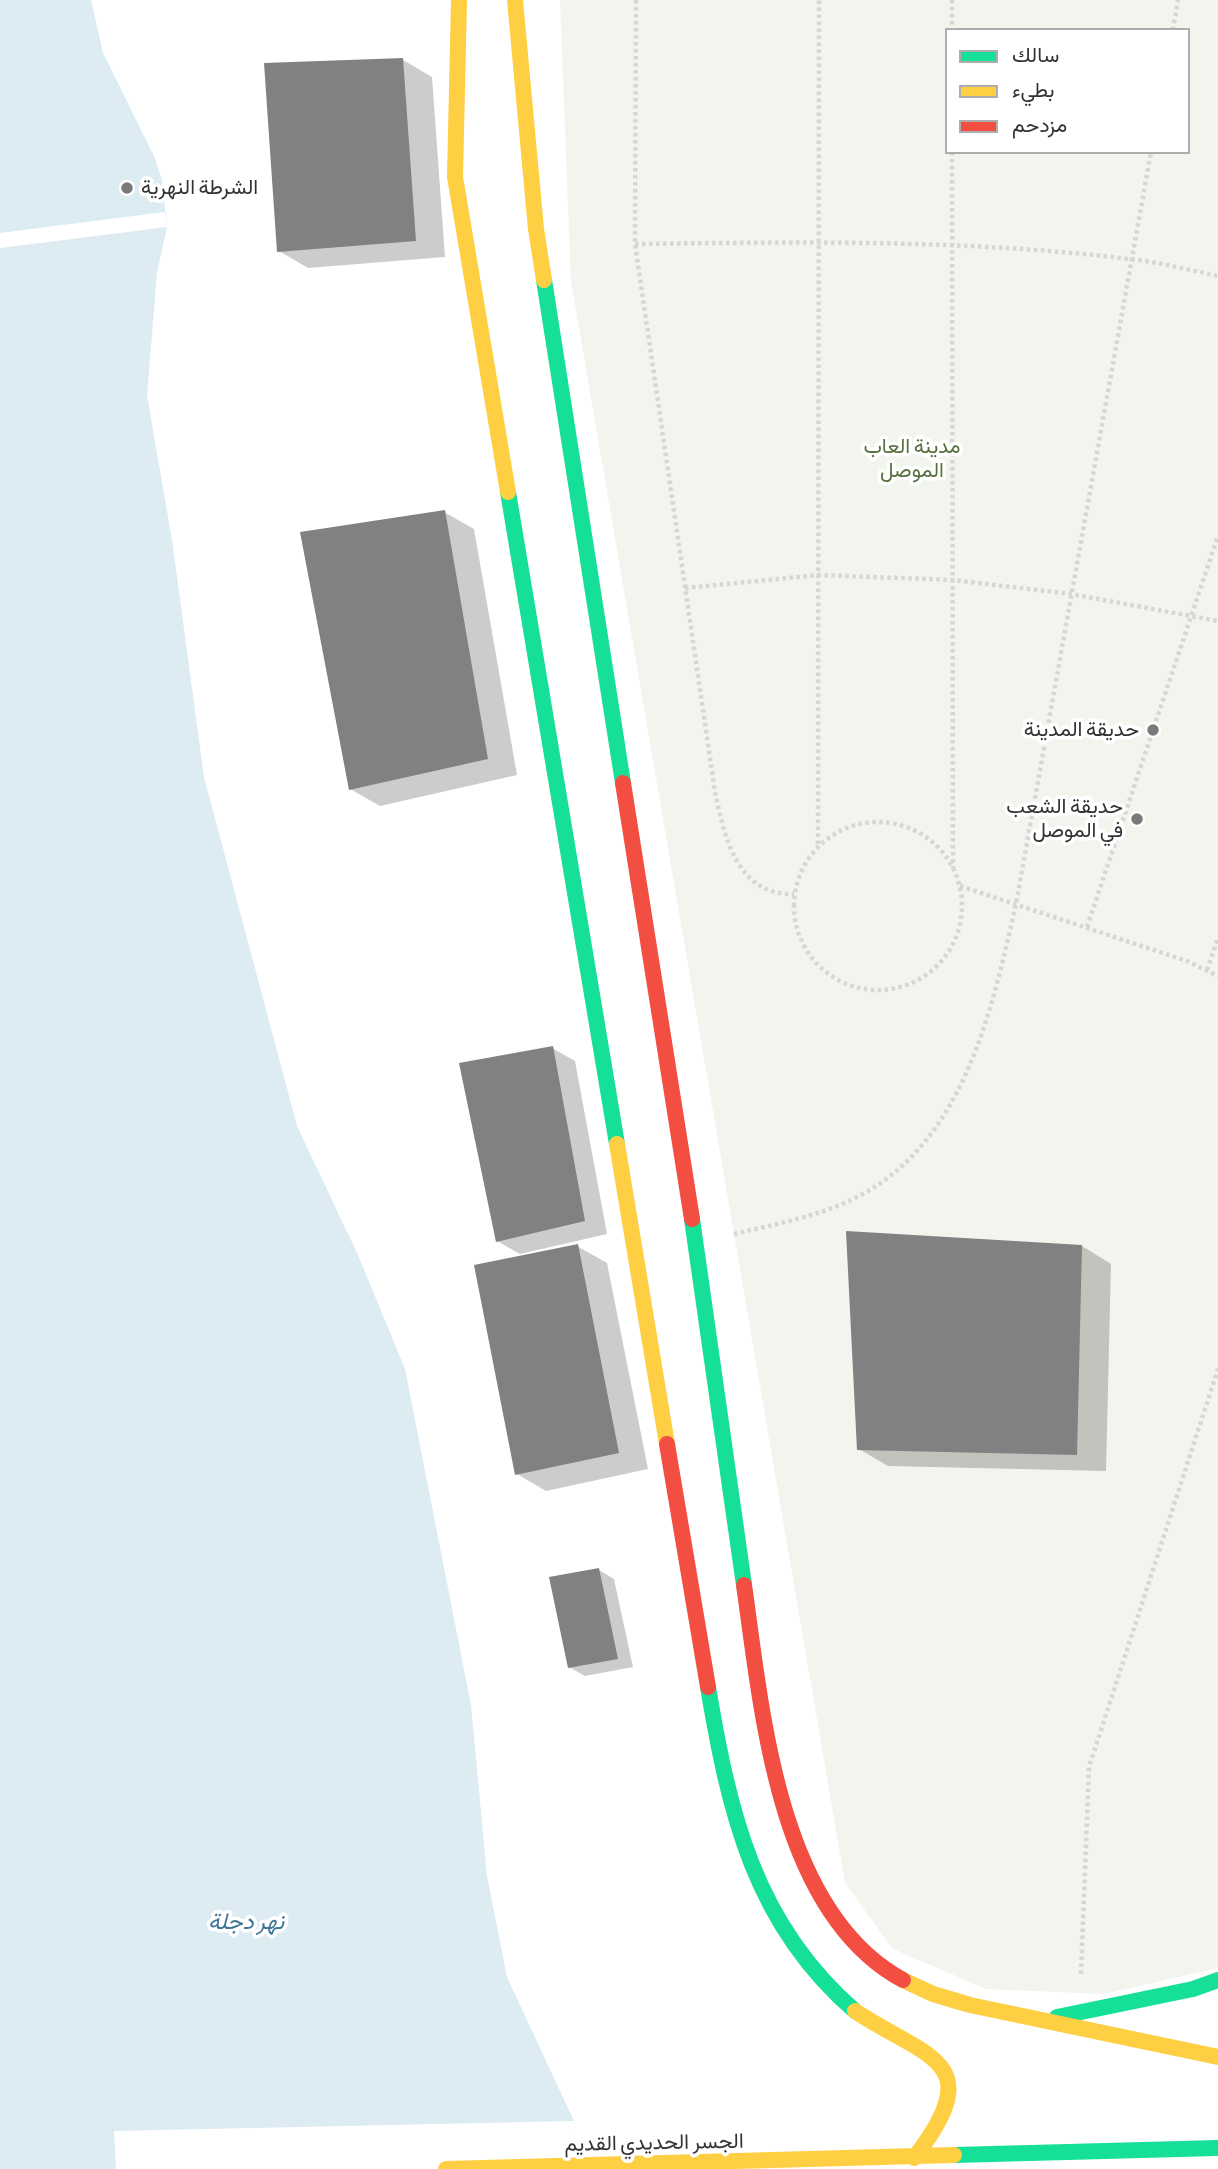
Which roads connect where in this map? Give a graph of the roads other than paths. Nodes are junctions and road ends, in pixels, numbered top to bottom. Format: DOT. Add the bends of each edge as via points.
graph roads {
  1 [pos="459,0"];
  2 [pos="515,0"];
  3 [pos="1218,1980"];
  4 [pos="1041,2020"];
  5 [pos="1218,2057"];
  6 [pos="1218,2148"];
  7 [pos="914,2158"];
  8 [pos="446,2169"];
  1 -- 7 [label="main road" via="455,177 640,1228 731,1812 755,1876 815,1969 856,2011 925,2051 943,2071 949,2098 946,2112"];
  2 -- 4 [label="main road" via="536,229 686,1219 695,1243 766,1741 785,1814 799,1850 843,1926 897,1976 941,1997"];
  3 -- 4 [label="main road"];
  4 -- 5 [label="main road"];
  6 -- 7 [label="main road, الجسر الحديدي القديم"];
  7 -- 8 [label="main road, الجسر الحديدي القديم"];
}
